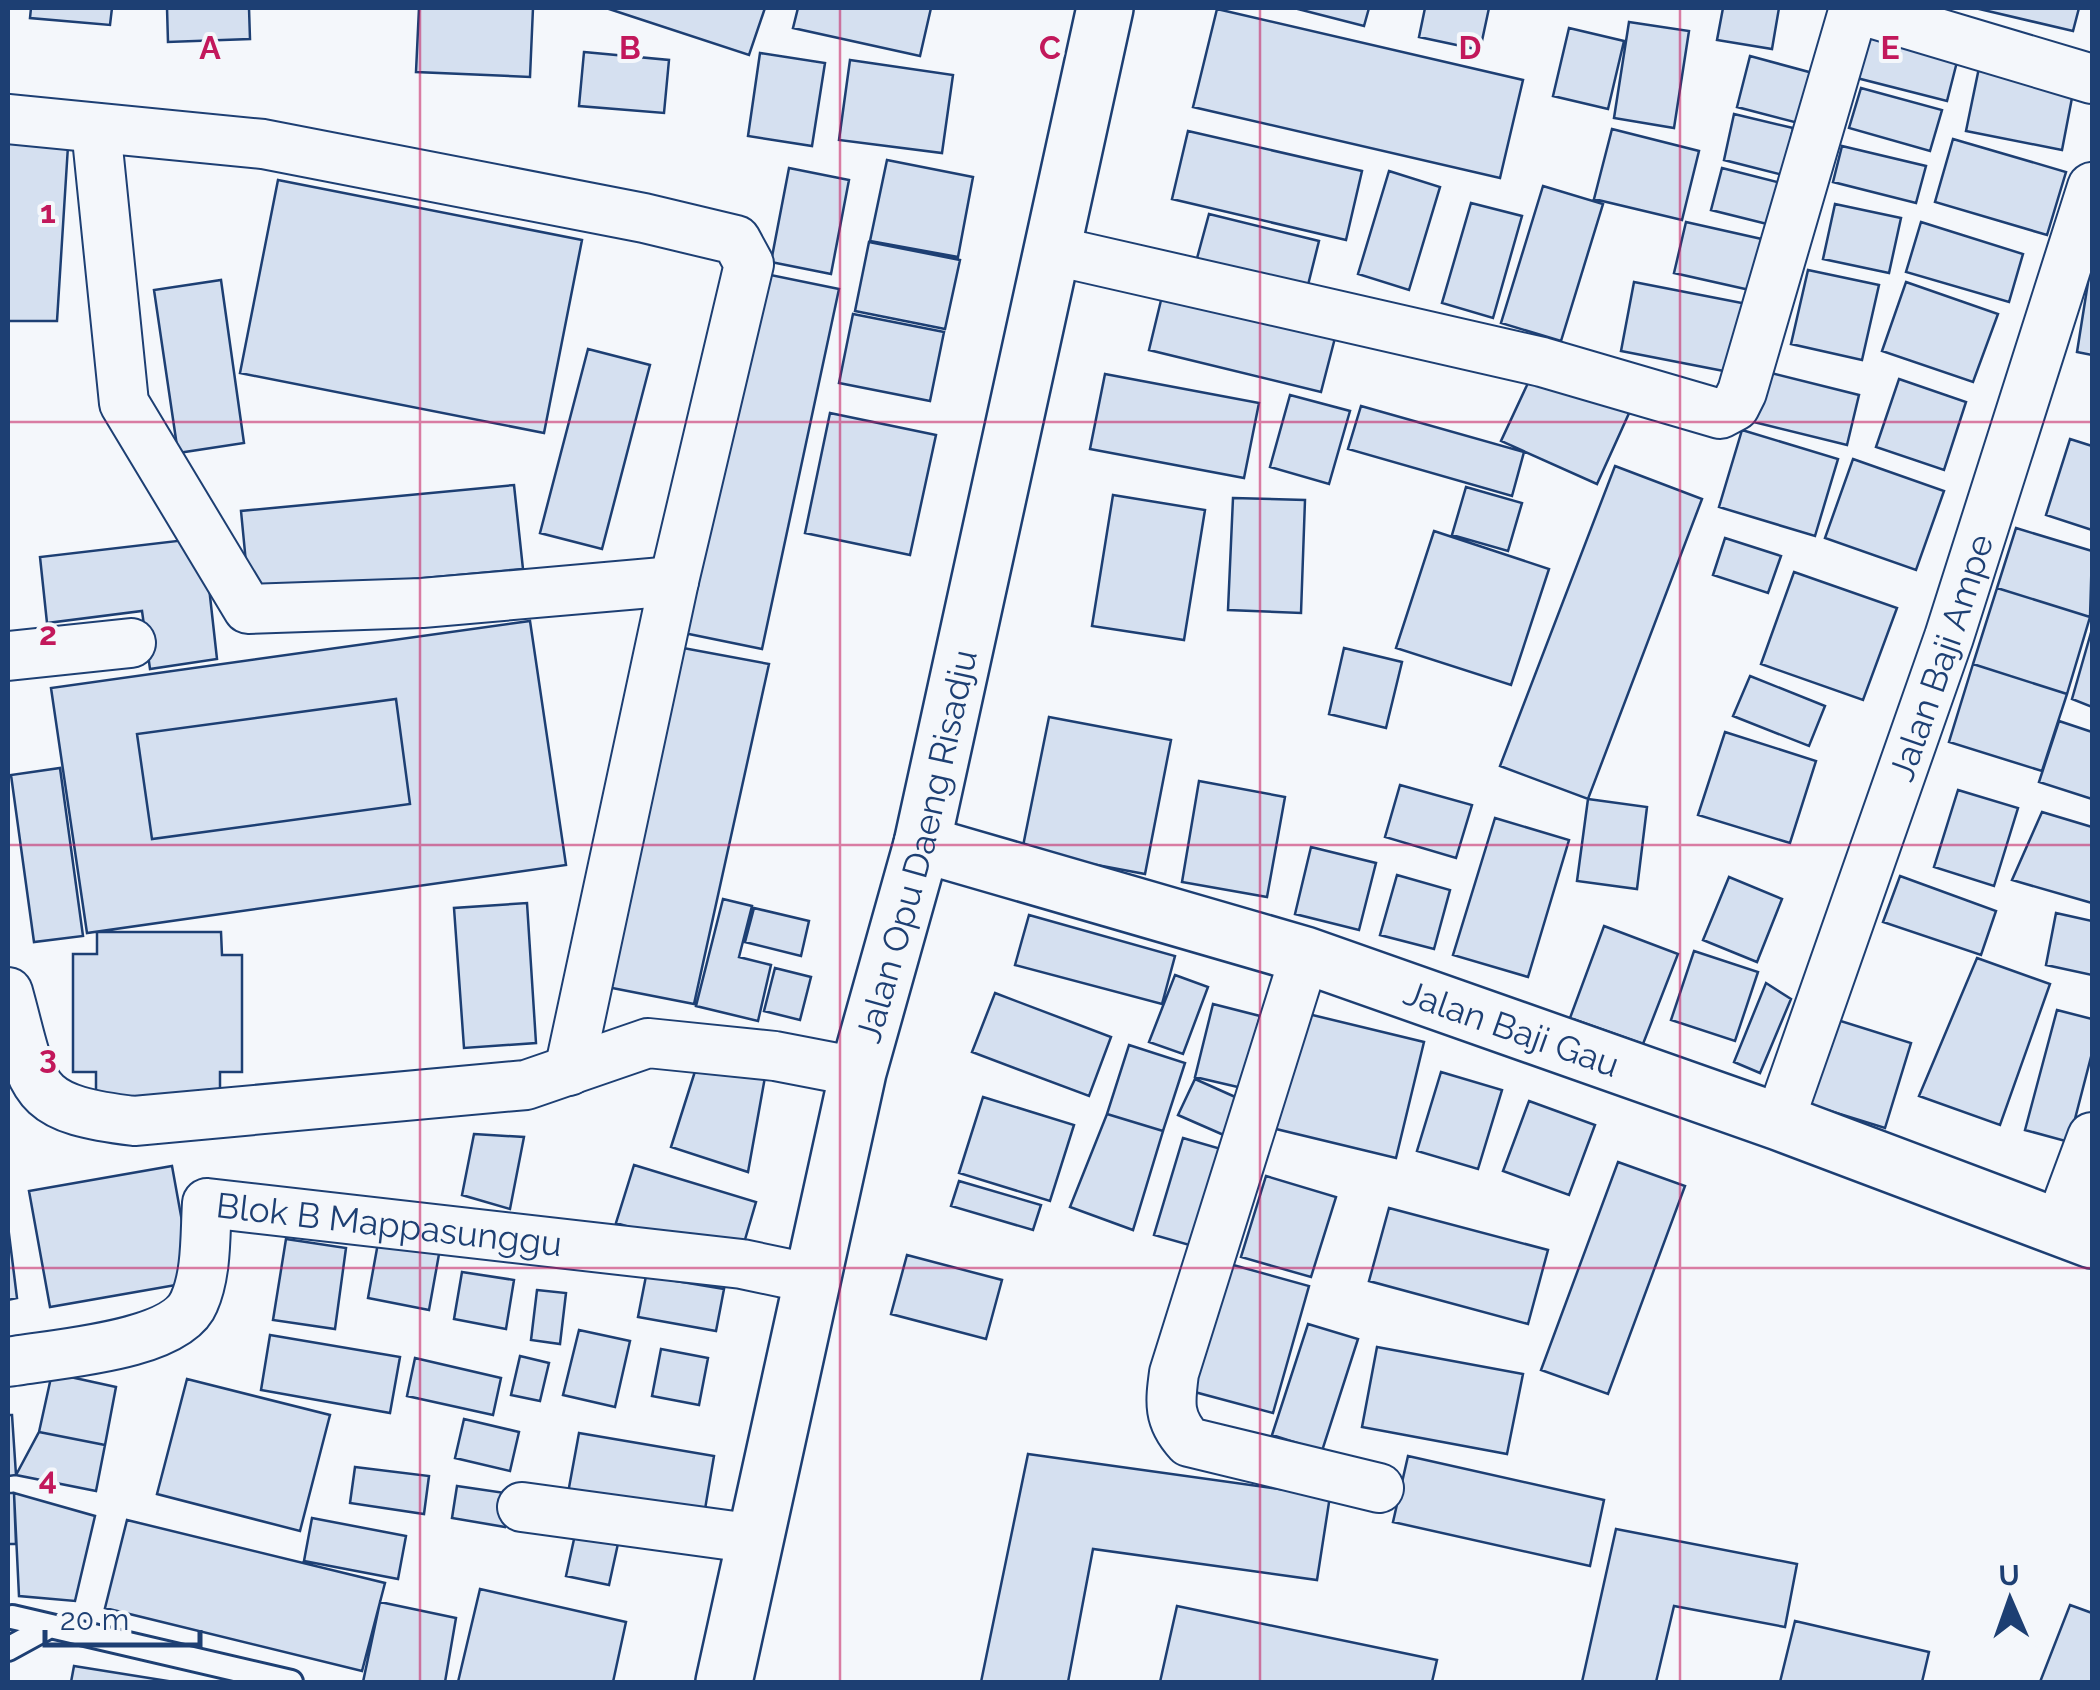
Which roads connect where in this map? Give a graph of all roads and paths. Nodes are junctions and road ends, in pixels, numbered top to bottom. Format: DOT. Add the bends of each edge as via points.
graph roads {
  1 [pos="1106,8"];
  2 [pos="2092,78"];
  3 [pos="8,119"];
  4 [pos="96,128"];
  5 [pos="2092,187"];
  6 [pos="1051,250"];
  7 [pos="674,581"];
  8 [pos="131,643"];
  9 [pos="8,656"];
  10 [pos="922,844"];
  11 [pos="1305,955"];
  12 [pos="8,992"];
  13 [pos="569,1070"];
  14 [pos="858,1072"];
  15 [pos="1779,1122"];
  16 [pos="2092,1137"];
  17 [pos="2076,1233"];
  18 [pos="813,1279"];
  19 [pos="8,1362"];
  20 [pos="1379,1488"];
  21 [pos="522,1507"];
  22 [pos="756,1539"];
  23 [pos="12,1617"];
  24 [pos="50,1626"];
  25 [pos="8,1649"];
  26 [pos="290,1682"];
  27 [pos="724,1682"];
  1 -- 6 [label="main road, Jalan Opu Daeng Risadju"];
  2 -- 6 [label="street" via="1854,8 1742,392 1720,414 1542,362"];
  3 -- 4 [label="street"];
  4 -- 7 [label="street" via="124,404 248,610 422,604"];
  4 -- 7 [label="street" via="263,144 736,240 748,264"];
  5 -- 15 [label="street, Jalan Baji Ampe" via="1949,637"];
  6 -- 10 [label="main road, Jalan Opu Daeng Risadju"];
  7 -- 13 [label="street"];
  8 -- 9 [label="street"];
  10 -- 11 [label="main road, Jalan Baji Gau"];
  10 -- 14 [label="main road, Jalan Opu Daeng Risadju"];
  11 -- 15 [label="main road, Jalan Baji Gau"];
  11 -- 20 [label="street" via="1169,1408 1189,1442"];
  12 -- 13 [label="street" via="32,1078 46,1098 79,1114 134,1121 201,1117 487,1090"];
  13 -- 14 [label="street" via="648,1043"];
  14 -- 18 [label="main road, Jalan Opu Daeng Risadju"];
  15 -- 17 [label="main road, Jalan Baji Gau"];
  16 -- 17 [label="street"];
  18 -- 19 [label="street, Blok B Mappasunggu" via="742,1264 207,1202 194,1305 172,1328 129,1341 53,1338"];
  18 -- 22 [label="main road, Jalan Opu Daeng Risadju"];
  21 -- 22 [label="street"];
  22 -- 27 [label="main road, Jalan Opu Daeng Risadju"];
  23 -- 24 [label="lane"];
  24 -- 25 [label="lane"];
  24 -- 26 [label="lane"];
}
